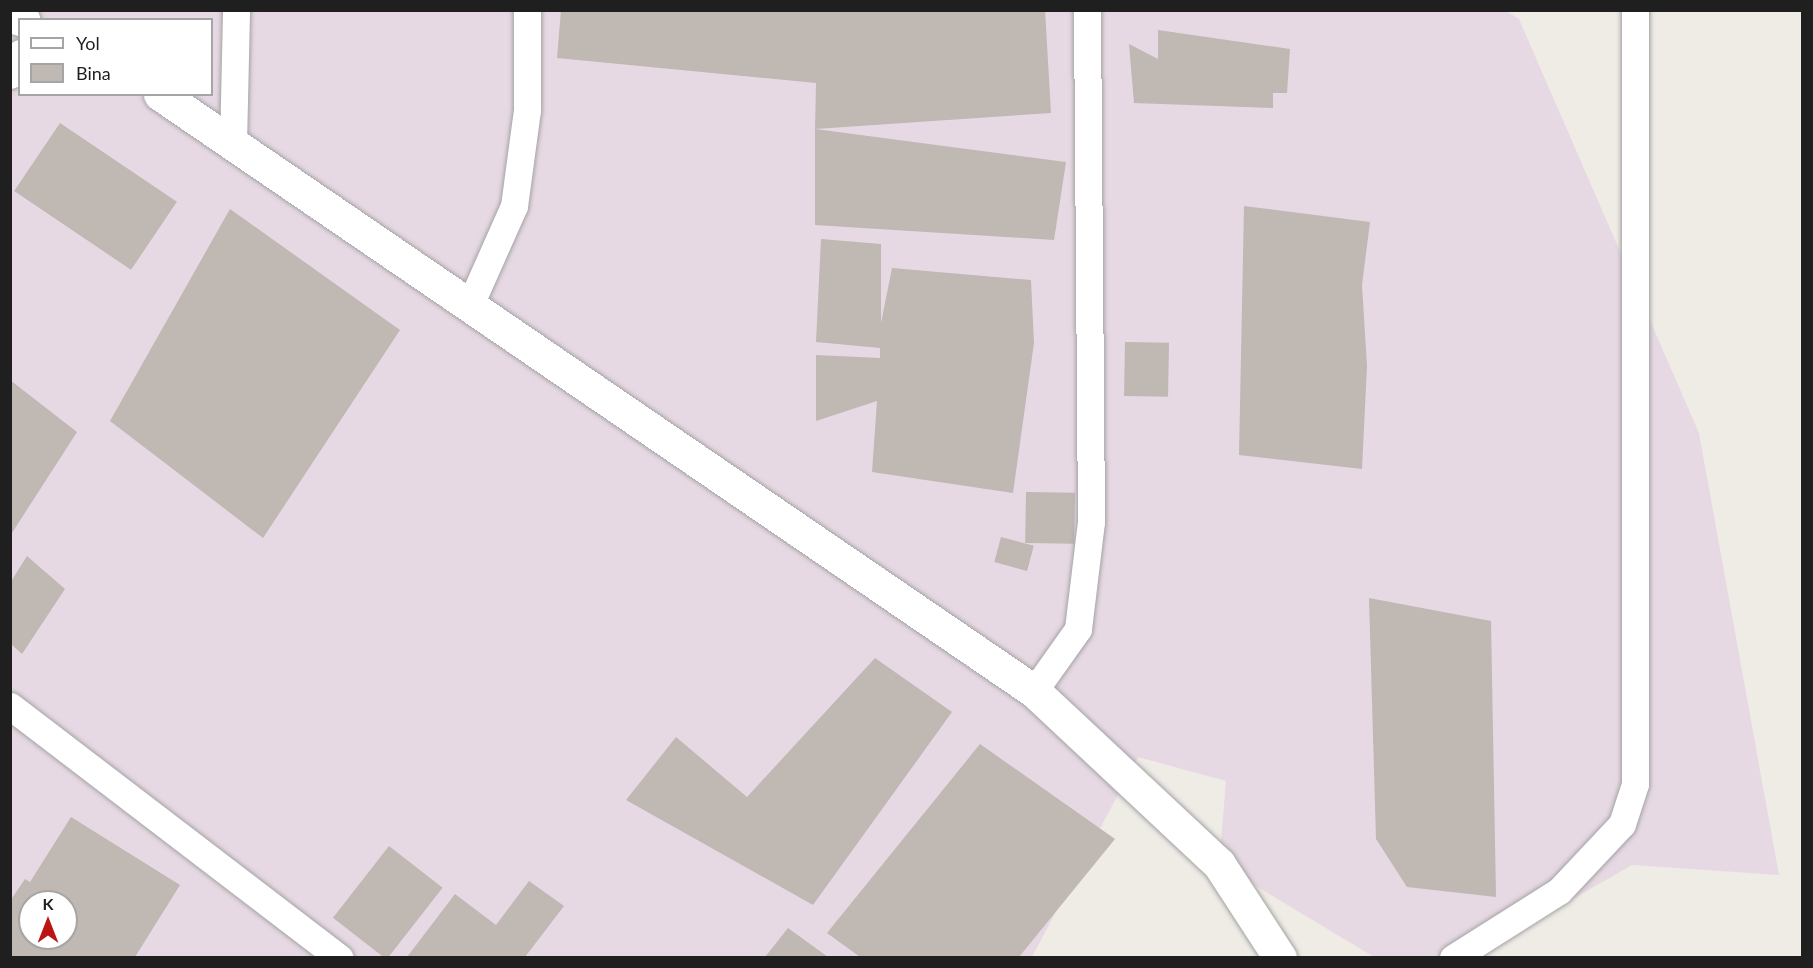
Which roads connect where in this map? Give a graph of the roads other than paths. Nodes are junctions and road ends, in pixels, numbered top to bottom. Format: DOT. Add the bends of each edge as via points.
graph roads {
  1 [pos="236,10"];
  2 [pos="527,10"];
  3 [pos="1088,10"];
  4 [pos="1635,10"];
  5 [pos="18,57"];
  6 [pos="10,75"];
  7 [pos="163,96"];
  8 [pos="233,145"];
  9 [pos="469,307"];
  10 [pos="1034,692"];
  11 [pos="10,706"];
  12 [pos="340,957"];
  13 [pos="1280,957"];
  14 [pos="1453,957"];
  1 -- 8 [label="street"];
  2 -- 9 [label="street" via="527,110 513,206"];
  3 -- 10 [label="street" via="1091,522 1078,629"];
  4 -- 14 [label="street" via="1635,784 1622,824 1559,891"];
  5 -- 6 [label="street"];
  7 -- 8 [label="street"];
  8 -- 9 [label="street"];
  9 -- 10 [label="street"];
  10 -- 13 [label="street" via="1219,864"];
  11 -- 12 [label="street"];
}
